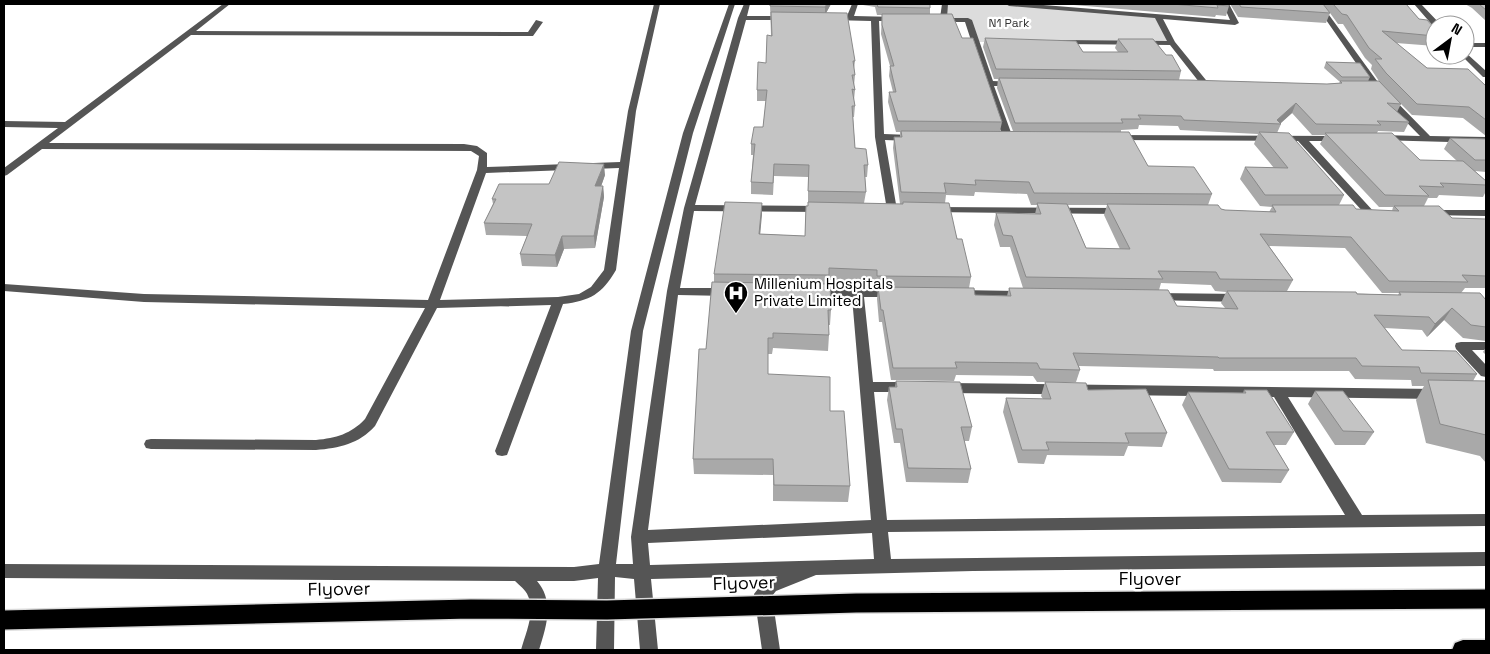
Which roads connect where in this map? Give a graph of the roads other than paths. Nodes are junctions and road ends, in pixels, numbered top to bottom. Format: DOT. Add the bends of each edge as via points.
graph roads {
  1 [pos="227,4"];
  2 [pos="657,4"];
  3 [pos="732,4"];
  4 [pos="747,4"];
  5 [pos="855,4"];
  6 [pos="945,4"];
  7 [pos="1009,4"];
  8 [pos="1226,4"];
  9 [pos="1318,4"];
  10 [pos="1417,4"];
  11 [pos="1427,15"];
  12 [pos="1158,17"];
  13 [pos="742,18"];
  14 [pos="791,18"];
  15 [pos="820,18"];
  16 [pos="850,18"];
  17 [pos="875,19"];
  18 [pos="904,19"];
  19 [pos="933,20"];
  20 [pos="943,20"];
  21 [pos="539,22"];
  22 [pos="188,33"];
  23 [pos="975,42"];
  24 [pos="985,42"];
  25 [pos="1054,42"];
  26 [pos="1172,43"];
  27 [pos="1475,64"];
  28 [pos="1486,75"];
  29 [pos="989,84"];
  30 [pos="1019,84"];
  31 [pos="1196,85"];
  32 [pos="1206,85"];
  33 [pos="1215,86"];
  34 [pos="1368,87"];
  35 [pos="1378,87"];
  36 [pos="4,124"];
  37 [pos="67,125"];
  38 [pos="880,138"];
  39 [pos="919,138"];
  40 [pos="1008,138"];
  41 [pos="1106,138"];
  42 [pos="1301,138"];
  43 [pos="1350,138"];
  44 [pos="1369,138"];
  45 [pos="1427,138"];
  46 [pos="1486,140"];
  47 [pos="40,146"];
  48 [pos="682,157"];
  49 [pos="702,158"];
  50 [pos="624,165"];
  51 [pos="482,170"];
  52 [pos="4,173"];
  53 [pos="688,208"];
  54 [pos="834,209"];
  55 [pos="892,210"];
  56 [pos="921,210"];
  57 [pos="1131,211"];
  58 [pos="1350,213"];
  59 [pos="1418,213"];
  60 [pos="1486,213"];
  61 [pos="4,288"];
  62 [pos="673,291"];
  63 [pos="741,292"];
  64 [pos="800,293"];
  65 [pos="858,293"];
  66 [pos="908,294"];
  67 [pos="948,294"];
  68 [pos="1038,295"];
  69 [pos="1147,296"];
  70 [pos="1257,298"];
  71 [pos="558,301"];
  72 [pos="433,304"];
  73 [pos="1486,346"];
  74 [pos="1486,373"];
  75 [pos="867,386"];
  76 [pos="916,387"];
  77 [pos="935,387"];
  78 [pos="1278,392"];
  79 [pos="1447,394"];
  80 [pos="150,444"];
  81 [pos="502,451"];
  82 [pos="1486,520"];
  83 [pos="1357,521"];
  84 [pos="880,526"];
  85 [pos="639,537"];
  86 [pos="1486,559"];
  87 [pos="883,566"];
  88 [pos="822,567"];
  89 [pos="607,570"];
  90 [pos="4,571"];
  91 [pos="642,572"];
  92 [pos="518,573"];
  93 [pos="1486,599"];
  94 [pos="4,620"];
  95 [pos="530,650"];
  96 [pos="605,650"];
  97 [pos="649,650"];
  98 [pos="771,650"];
  99 [pos="1462,650"];
  100 [pos="1486,650"];
  1 -- 22 [label="street"];
  2 -- 50 [label="street" via="632,111"];
  3 -- 48 [label="street"];
  4 -- 13 [label="street"];
  5 -- 16 [label="street"];
  6 -- 20 [label="street"];
  7 -- 12 [label="street"];
  8 -- 12 [label="street" via="1235,23"];
  9 -- 35 [label="street"];
  10 -- 11 [label="street"];
  12 -- 26 [label="street"];
  13 -- 14 [label="street"];
  13 -- 49 [label="street"];
  15 -- 16 [label="street"];
  16 -- 17 [label="street"];
  17 -- 18 [label="street"];
  17 -- 38 [label="street"];
  19 -- 20 [label="street"];
  20 -- 23 [label="street" via="968,20"];
  21 -- 22 [label="street" via="530,34"];
  22 -- 37 [label="street"];
  23 -- 24 [label="street"];
  23 -- 29 [label="street"];
  25 -- 26 [label="street"];
  26 -- 32 [label="street"];
  27 -- 28 [label="street"];
  29 -- 30 [label="street"];
  29 -- 40 [label="street"];
  31 -- 32 [label="street"];
  32 -- 33 [label="street"];
  34 -- 35 [label="street"];
  35 -- 45 [label="street"];
  36 -- 37 [label="street"];
  37 -- 47 [label="street"];
  38 -- 39 [label="street"];
  38 -- 55 [label="street"];
  41 -- 42 [label="street"];
  42 -- 43 [label="street"];
  42 -- 58 [label="street" via="1375,213"];
  44 -- 45 [label="street"];
  45 -- 46 [label="street"];
  47 -- 51 [label="street" via="464,147 474,148 484,155"];
  47 -- 52 [label="street"];
  48 -- 49 [label="street"];
  48 -- 89 [label="street" via="637,331"];
  49 -- 53 [label="street"];
  50 -- 51 [label="street"];
  50 -- 71 [label="street" via="610,270 592,294"];
  51 -- 72 [label="street"];
  53 -- 54 [label="street"];
  53 -- 62 [label="street"];
  56 -- 57 [label="street"];
  59 -- 60 [label="street"];
  61 -- 72 [label="street" via="144,298"];
  62 -- 63 [label="street"];
  62 -- 85 [label="street"];
  64 -- 65 [label="street"];
  65 -- 66 [label="street"];
  65 -- 75 [label="street"];
  67 -- 68 [label="street"];
  69 -- 70 [label="street"];
  71 -- 72 [label="street"];
  71 -- 81 [label="street"];
  72 -- 80 [label="street" via="370,422 350,438 316,445"];
  73 -- 74 [label="street" via="1461,346"];
  75 -- 76 [label="street"];
  75 -- 84 [label="street"];
  77 -- 78 [label="street"];
  78 -- 79 [label="street"];
  78 -- 83 [label="street"];
  82 -- 83 [label="street"];
  83 -- 84 [label="street"];
  84 -- 85 [label="street"];
  84 -- 87 [label="street"];
  85 -- 91 [label="street"];
  86 -- 87 [label="street"];
  87 -- 88 [label="street"];
  88 -- 91 [label="street"];
  88 -- 98 [label="street" via="770,586 763,594"];
  89 -- 91 [label="street"];
  89 -- 92 [label="street" via="574,574"];
  89 -- 96 [label="street"];
  90 -- 92 [label="street"];
  91 -- 97 [label="street"];
  92 -- 95 [label="street" via="536,593 539,603"];
  93 -- 94 [label="highway, Flyover, bridge" via="856,603"];
  99 -- 100 [label="highway"];
}
